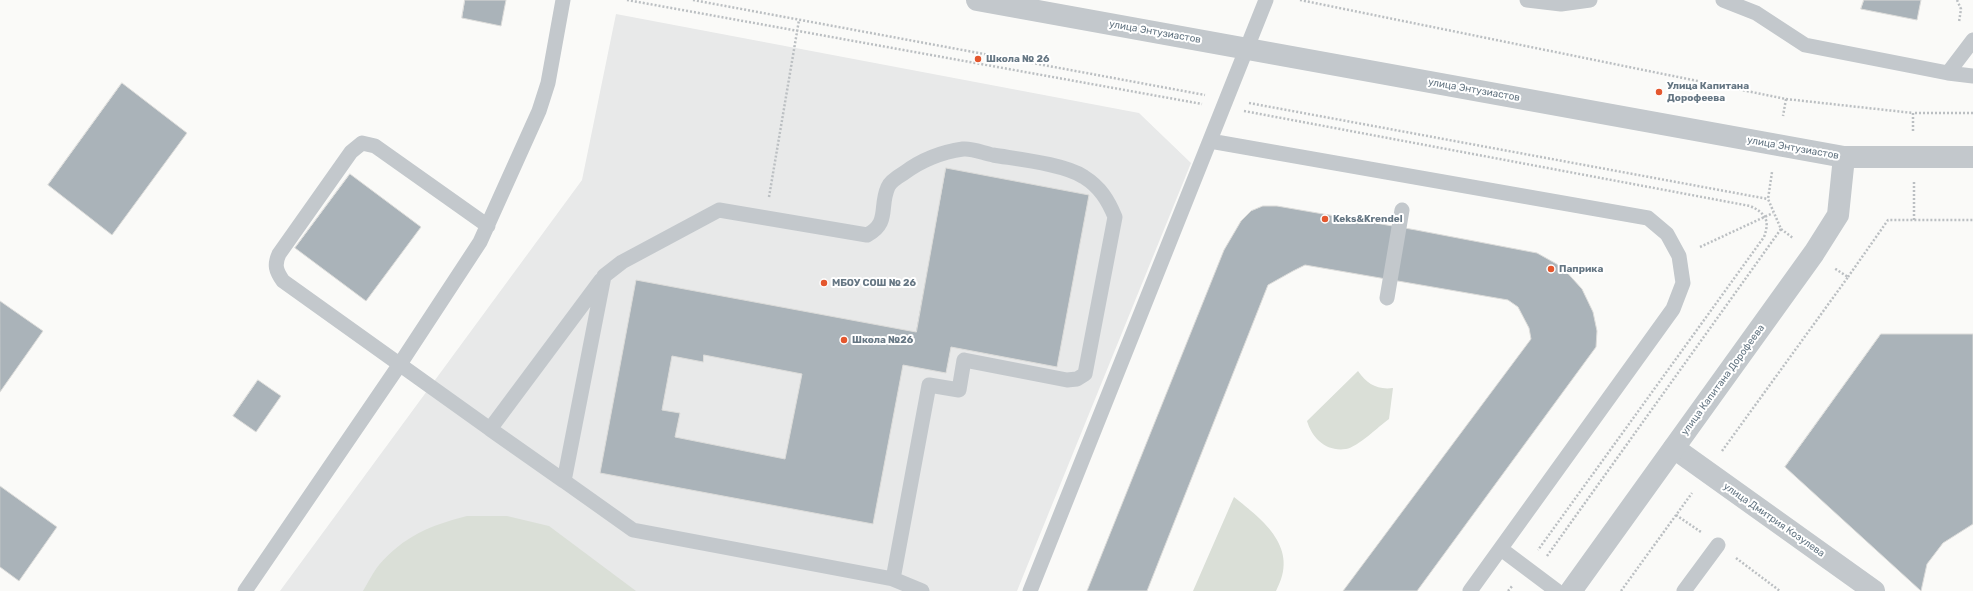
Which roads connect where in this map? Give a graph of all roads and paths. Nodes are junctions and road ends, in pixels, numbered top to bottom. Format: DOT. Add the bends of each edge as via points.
graph roads {
  1 [pos="563,0"];
  2 [pos="627,0"];
  3 [pos="977,0"];
  4 [pos="1266,0"];
  5 [pos="1300,0"];
  6 [pos="1527,0"];
  7 [pos="1590,0"];
  8 [pos="1723,0"];
  9 [pos="1311,1"];
  10 [pos="799,20"];
  11 [pos="797,32"];
  12 [pos="1973,40"];
  13 [pos="1247,49"];
  14 [pos="1948,73"];
  15 [pos="1973,76"];
  16 [pos="1786,99"];
  17 [pos="1224,108"];
  18 [pos="1913,113"];
  19 [pos="1783,116"];
  20 [pos="1210,142"];
  21 [pos="1844,157"];
  22 [pos="1973,157"];
  23 [pos="1772,172"];
  24 [pos="1402,210"];
  25 [pos="1773,213"];
  26 [pos="766,217"];
  27 [pos="1765,217"];
  28 [pos="1973,220"];
  29 [pos="488,226"];
  30 [pos="1781,229"];
  31 [pos="1797,240"];
  32 [pos="1679,256"];
  33 [pos="1831,266"];
  34 [pos="604,276"];
  35 [pos="1848,278"];
  36 [pos="1388,298"];
  37 [pos="400,364"];
  38 [pos="490,429"];
  39 [pos="1674,448"];
  40 [pos="1707,473"];
  41 [pos="564,481"];
  42 [pos="1718,545"];
  43 [pos="1501,550"];
  44 [pos="1530,571"];
  45 [pos="892,579"];
  46 [pos="245,591"];
  47 [pos="922,591"];
  48 [pos="1030,591"];
  49 [pos="1470,591"];
  50 [pos="1508,591"];
  51 [pos="1557,591"];
  52 [pos="1571,591"];
  53 [pos="1621,591"];
  54 [pos="1684,591"];
  55 [pos="1874,591"];
  1 -- 29 [label="lane" via="548,83 539,111"];
  2 -- 11 [label="path"];
  3 -- 13 [label="street, улица Энтузиастов"];
  4 -- 13 [label="lane"];
  5 -- 9 [label="path"];
  6 -- 7 [label="lane" via="1561,4"];
  8 -- 14 [label="lane" via="1756,13 1805,45"];
  9 -- 16 [label="path"];
  10 -- 11 [label="path"];
  11 -- 17 [label="path"];
  11 -- 26 [label="path"];
  12 -- 14 [label="lane"];
  13 -- 17 [label="lane"];
  13 -- 21 [label="street, улица Энтузиастов"];
  14 -- 15 [label="lane"];
  16 -- 18 [label="path"];
  16 -- 19 [label="path"];
  17 -- 20 [label="lane"];
  17 -- 27 [label="path" via="1750,206 1759,210"];
  20 -- 32 [label="lane" via="1648,218 1667,234"];
  20 -- 48 [label="lane"];
  21 -- 22 [label="street, улица Энтузиастов"];
  21 -- 39 [label="street, улица Капитана Дорофеева" via="1838,215 1814,253"];
  23 -- 25 [label="path" via="1768,199"];
  24 -- 36 [label="lane"];
  25 -- 27 [label="path"];
  25 -- 30 [label="path"];
  26 -- 34 [label="lane" via="717,210 614,267"];
  26 -- 45 [label="lane" via="867,235 881,225 888,186 920,163 938,155 964,149 1062,168 1083,176 1100,190 1115,217 1085,374 1077,379 1067,380 964,360 959,390 929,384"];
  27 -- 32 [label="path"];
  27 -- 44 [label="path" via="1768,228 1764,238"];
  28 -- 35 [label="path" via="1888,220"];
  29 -- 37 [label="lane" via="476,249"];
  29 -- 37 [label="lane" via="375,146 362,143 351,152 279,254 275,263 276,272 283,281"];
  30 -- 31 [label="path"];
  30 -- 44 [label="path"];
  32 -- 43 [label="lane" via="1683,284 1673,309"];
  33 -- 35 [label="path"];
  34 -- 38 [label="lane"];
  34 -- 41 [label="lane"];
  35 -- 40 [label="path"];
  37 -- 38 [label="lane"];
  37 -- 46 [label="lane"];
  38 -- 41 [label="lane"];
  39 -- 40 [label="street, улица Дмитрия Козулева"];
  39 -- 52 [label="street, улица Капитана Дорофеева"];
  40 -- 53 [label="path"];
  40 -- 55 [label="street, улица Дмитрия Козулева"];
  41 -- 45 [label="lane" via="633,530"];
  42 -- 54 [label="lane"];
  43 -- 44 [label="lane"];
  43 -- 49 [label="lane"];
  44 -- 50 [label="path"];
  44 -- 51 [label="lane"];
  45 -- 47 [label="lane"];
}
